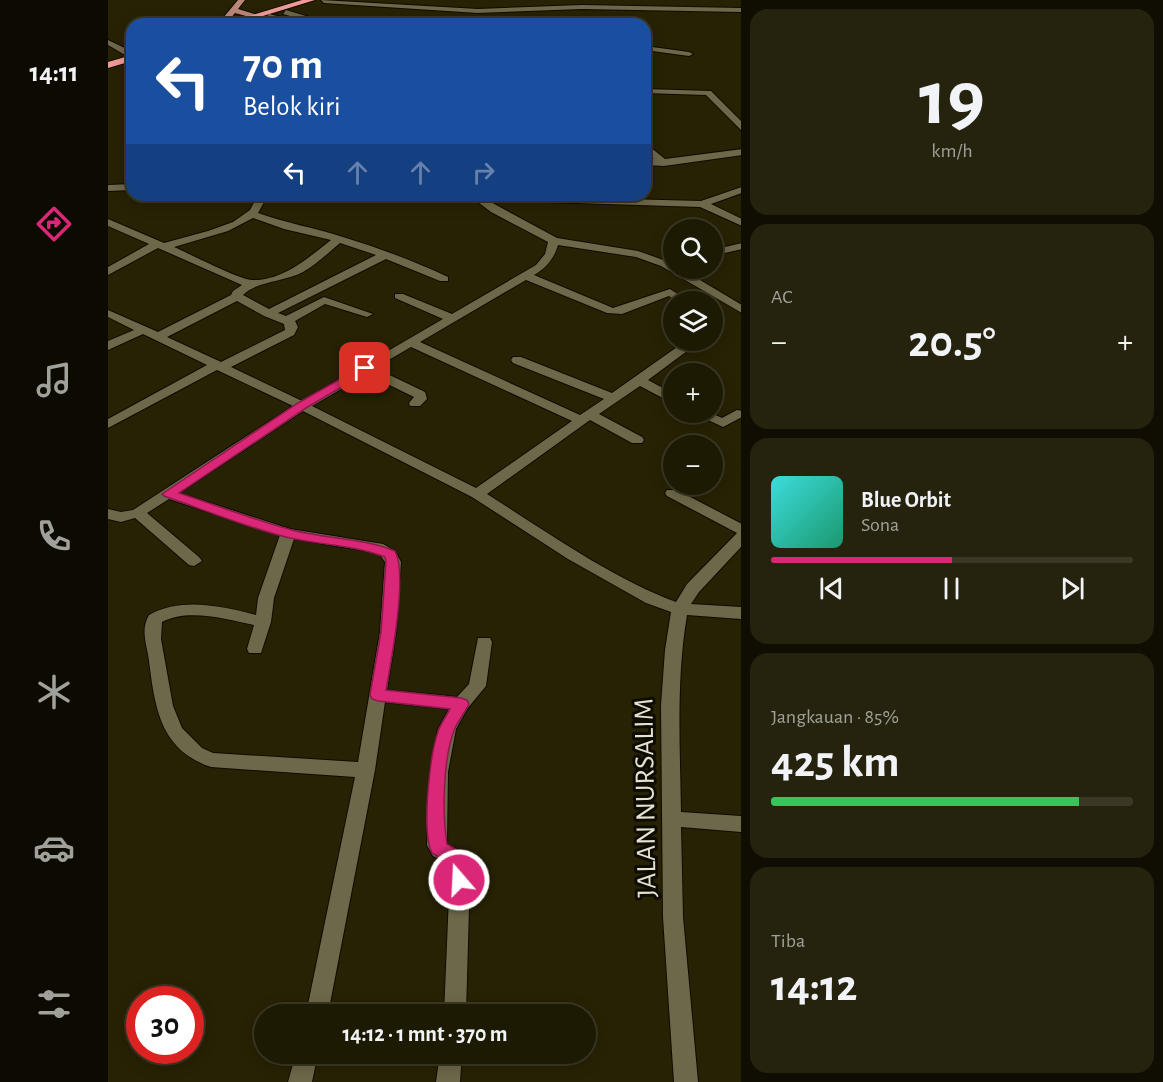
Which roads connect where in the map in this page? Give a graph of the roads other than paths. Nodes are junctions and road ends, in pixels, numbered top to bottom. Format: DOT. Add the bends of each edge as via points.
graph roads {
  1 [pos="242,0"];
  2 [pos="311,0"];
  3 [pos="325,0"];
  4 [pos="633,0"];
  5 [pos="639,7"];
  6 [pos="706,9"];
  7 [pos="233,10"];
  8 [pos="493,11"];
  9 [pos="286,12"];
  10 [pos="741,12"];
  11 [pos="261,17"];
  12 [pos="227,18"];
  13 [pos="256,18"];
  14 [pos="266,18"];
  15 [pos="306,18"];
  16 [pos="491,18"];
  17 [pos="690,18"];
  18 [pos="108,42"];
  19 [pos="651,49"];
  20 [pos="126,51"];
  21 [pos="689,54"];
  22 [pos="126,55"];
  23 [pos="126,56"];
  24 [pos="108,59"];
  25 [pos="108,65"];
  26 [pos="651,91"];
  27 [pos="741,129"];
  28 [pos="651,151"];
  29 [pos="741,152"];
  30 [pos="651,162"];
  31 [pos="664,163"];
  32 [pos="126,187"];
  33 [pos="108,188"];
  34 [pos="741,190"];
  35 [pos="259,201"];
  36 [pos="480,201"];
  37 [pos="622,201"];
  38 [pos="702,204"];
  39 [pos="251,214"];
  40 [pos="108,222"];
  41 [pos="741,223"];
  42 [pos="122,228"];
  43 [pos="108,234"];
  44 [pos="339,239"];
  45 [pos="554,241"];
  46 [pos="161,244"];
  47 [pos="741,246"];
  48 [pos="723,250"];
  49 [pos="386,255"];
  50 [pos="663,261"];
  51 [pos="108,272"];
  52 [pos="526,276"];
  53 [pos="444,279"];
  54 [pos="694,279"];
  55 [pos="248,284"];
  56 [pos="663,295"];
  57 [pos="399,296"];
  58 [pos="237,297"];
  59 [pos="741,310"];
  60 [pos="108,313"];
  61 [pos="268,314"];
  62 [pos="368,315"];
  63 [pos="452,318"];
  64 [pos="288,320"];
  65 [pos="143,330"];
  66 [pos="158,337"];
  67 [pos="409,342"];
  68 [pos="108,346"];
  69 [pos="680,351"];
  70 [pos="518,360"];
  71 [pos="219,366"];
  72 [pos="365,368"];
  73 [pos="639,380"];
  74 [pos="663,394"];
  75 [pos="614,398"];
  76 [pos="416,403"];
  77 [pos="302,406"];
  78 [pos="737,414"];
  79 [pos="586,418"];
  80 [pos="723,423"];
  81 [pos="108,424"];
  82 [pos="637,440"];
  83 [pos="168,494"];
  84 [pos="477,494"];
  85 [pos="676,495"];
  86 [pos="138,513"];
  87 [pos="108,514"];
  88 [pos="741,530"];
  89 [pos="288,533"];
  90 [pos="741,537"];
  91 [pos="194,561"];
  92 [pos="680,609"];
  93 [pos="741,613"];
  94 [pos="263,622"];
  95 [pos="484,642"];
  96 [pos="255,649"];
  97 [pos="378,695"];
  98 [pos="461,704"];
  99 [pos="366,770"];
  100 [pos="673,819"];
  101 [pos="741,824"];
  102 [pos="319,1004"];
  103 [pos="455,1004"];
  104 [pos="304,1064"];
  105 [pos="450,1064"];
  106 [pos="300,1082"];
  107 [pos="448,1082"];
  108 [pos="686,1082"];
  1 -- 7 [label="main road"];
  2 -- 11 [label="highway"];
  3 -- 8 [label="street"];
  3 -- 9 [label="highway"];
  4 -- 5 [label="street"];
  5 -- 6 [label="street"];
  5 -- 8 [label="street"];
  6 -- 10 [label="street"];
  6 -- 17 [label="street"];
  7 -- 11 [label="main road"];
  7 -- 12 [label="main road"];
  8 -- 16 [label="street"];
  9 -- 11 [label="highway"];
  9 -- 15 [label="street"];
  11 -- 13 [label="highway"];
  11 -- 14 [label="street"];
  18 -- 20 [label="street"];
  19 -- 21 [label="street"];
  22 -- 24 [label="highway"];
  23 -- 25 [label="highway"];
  26 -- 27 [label="street" via="709,94"];
  28 -- 31 [label="street"];
  29 -- 31 [label="street"];
  30 -- 31 [label="street"];
  32 -- 33 [label="street"];
  34 -- 38 [label="street"];
  35 -- 39 [label="street"];
  36 -- 45 [label="street"];
  37 -- 38 [label="street"];
  38 -- 41 [label="street"];
  39 -- 44 [label="street" via="288,228"];
  39 -- 46 [label="street" via="216,232"];
  40 -- 42 [label="street"];
  42 -- 43 [label="street"];
  42 -- 46 [label="street"];
  44 -- 49 [label="street"];
  44 -- 55 [label="street" via="313,261 290,273"];
  45 -- 50 [label="street"];
  45 -- 52 [label="street" via="540,267"];
  46 -- 51 [label="street"];
  46 -- 55 [label="street"];
  47 -- 48 [label="street"];
  49 -- 53 [label="street"];
  49 -- 61 [label="street"];
  52 -- 56 [label="street" via="618,312"];
  52 -- 63 [label="street"];
  54 -- 59 [label="street"];
  55 -- 58 [label="street" via="237,292"];
  57 -- 63 [label="street"];
  58 -- 61 [label="street"];
  58 -- 66 [label="street"];
  60 -- 65 [label="street"];
  61 -- 64 [label="street"];
  62 -- 64 [label="street" via="324,300"];
  63 -- 67 [label="street"];
  64 -- 71 [label="street" via="292,324 290,331"];
  65 -- 66 [label="street"];
  65 -- 68 [label="street"];
  66 -- 71 [label="street"];
  67 -- 72 [label="street"];
  67 -- 79 [label="street"];
  69 -- 73 [label="street"];
  70 -- 75 [label="street"];
  71 -- 77 [label="street"];
  71 -- 81 [label="street"];
  72 -- 76 [label="street" via="420,395 422,398"];
  72 -- 77 [label="street"];
  73 -- 74 [label="street"];
  73 -- 75 [label="street"];
  75 -- 79 [label="street"];
  77 -- 83 [label="street"];
  77 -- 84 [label="street"];
  78 -- 80 [label="street"];
  79 -- 82 [label="street"];
  79 -- 84 [label="street"];
  83 -- 86 [label="street"];
  83 -- 89 [label="street"];
  84 -- 92 [label="street" via="634,591"];
  85 -- 88 [label="street"];
  86 -- 87 [label="street" via="121,517"];
  86 -- 91 [label="street"];
  89 -- 94 [label="street" via="266,598"];
  89 -- 97 [label="street" via="372,547 390,554 393,562 388,632"];
  90 -- 92 [label="street, JALAN NURSALIM" via="693,588"];
  92 -- 93 [label="street"];
  92 -- 100 [label="street, JALAN NURSALIM" via="670,705"];
  94 -- 96 [label="street"];
  94 -- 99 [label="street" via="192,610 165,612 155,619 152,634 158,678 164,708 175,733 193,752 211,760"];
  95 -- 98 [label="street" via="477,686"];
  97 -- 98 [label="street"];
  97 -- 99 [label="street"];
  98 -- 103 [label="street" via="447,729 442,749 436,828 438,848 456,858 459,866"];
  99 -- 102 [label="street"];
  100 -- 101 [label="street"];
  100 -- 108 [label="street, JALAN NURSALIM" via="673,917"];
  104 -- 106 [label="street"];
  105 -- 107 [label="street"];
}
